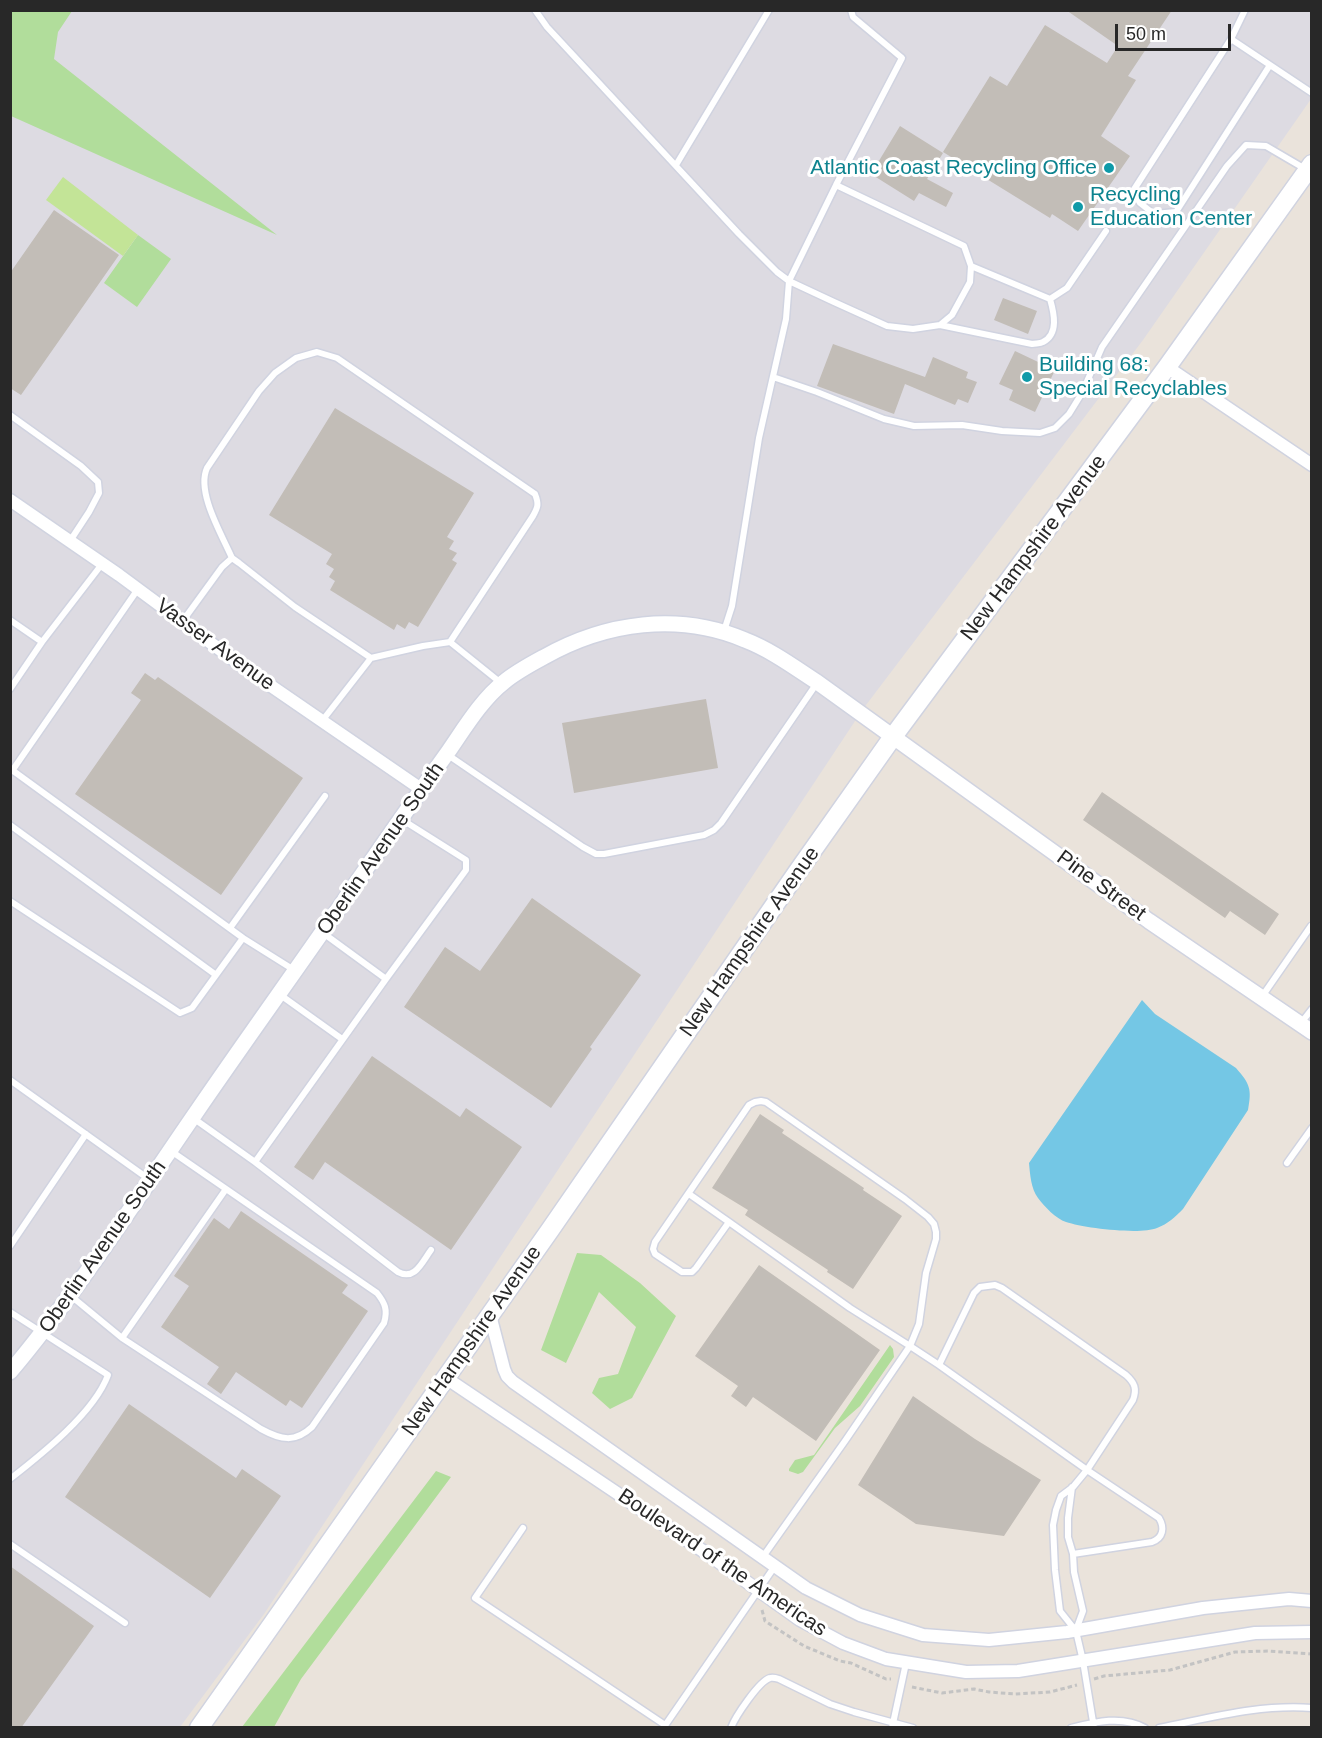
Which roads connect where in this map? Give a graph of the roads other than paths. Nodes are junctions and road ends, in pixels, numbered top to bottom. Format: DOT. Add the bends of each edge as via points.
graph roads {
  1 [pos="535,10"];
  2 [pos="769,10"];
  3 [pos="851,10"];
  4 [pos="1245,10"];
  5 [pos="1231,39"];
  6 [pos="1270,65"];
  7 [pos="1311,93"];
  8 [pos="676,165"];
  9 [pos="1309,167"];
  10 [pos="836,185"];
  11 [pos="1106,231"];
  12 [pos="971,266"];
  13 [pos="789,281"];
  14 [pos="1050,299"];
  15 [pos="940,325"];
  16 [pos="1167,367"];
  17 [pos="773,377"];
  18 [pos="10,415"];
  19 [pos="1311,465"];
  20 [pos="10,500"];
  21 [pos="70,541"];
  22 [pos="232,558"];
  23 [pos="102,564"];
  24 [pos="138,589"];
  25 [pos="10,620"];
  26 [pos="182,622"];
  27 [pos="724,632"];
  28 [pos="42,642"];
  29 [pos="450,642"];
  30 [pos="371,658"];
  31 [pos="817,682"];
  32 [pos="502,683"];
  33 [pos="10,689"];
  34 [pos="322,722"];
  35 [pos="892,738"];
  36 [pos="447,754"];
  37 [pos="11,771"];
  38 [pos="422,789"];
  39 [pos="325,796"];
  40 [pos="401,818"];
  41 [pos="10,825"];
  42 [pos="10,901"];
  43 [pos="1311,926"];
  44 [pos="230,928"];
  45 [pos="323,933"];
  46 [pos="243,938"];
  47 [pos="295,970"];
  48 [pos="216,975"];
  49 [pos="386,979"];
  50 [pos="278,994"];
  51 [pos="1261,998"];
  52 [pos="1311,1009"];
  53 [pos="1306,1029"];
  54 [pos="342,1039"];
  55 [pos="11,1082"];
  56 [pos="193,1117"];
  57 [pos="1311,1128"];
  58 [pos="86,1134"];
  59 [pos="170,1151"];
  60 [pos="255,1162"];
  61 [pos="1287,1163"];
  62 [pos="150,1181"];
  63 [pos="226,1189"];
  64 [pos="689,1194"];
  65 [pos="729,1222"];
  66 [pos="10,1246"];
  67 [pos="431,1250"];
  68 [pos="69,1295"];
  69 [pos="10,1312"];
  70 [pos="490,1315"];
  71 [pos="44,1332"];
  72 [pos="122,1338"];
  73 [pos="910,1346"];
  74 [pos="939,1365"];
  75 [pos="10,1372"];
  76 [pos="446,1378"];
  77 [pos="1087,1470"];
  78 [pos="10,1479"];
  79 [pos="1072,1487"];
  80 [pos="523,1527"];
  81 [pos="10,1544"];
  82 [pos="1073,1554"];
  83 [pos="762,1558"];
  84 [pos="775,1566"];
  85 [pos="758,1590"];
  86 [pos="1311,1600"];
  87 [pos="125,1623"];
  88 [pos="1076,1631"];
  89 [pos="1311,1632"];
  90 [pos="1083,1661"];
  91 [pos="906,1662"];
  92 [pos="1311,1708"];
  93 [pos="892,1725"];
  94 [pos="1094,1725"];
  95 [pos="1190,1725"];
  96 [pos="664,1726"];
  97 [pos="199,1728"];
  98 [pos="731,1728"];
  99 [pos="913,1728"];
  100 [pos="1071,1728"];
  101 [pos="1145,1728"];
  102 [pos="1159,1728"];
  1 -- 8 [label="lane"];
  2 -- 8 [label="lane"];
  3 -- 10 [label="lane" via="853,17 902,58"];
  4 -- 5 [label="lane"];
  5 -- 6 [label="lane"];
  5 -- 6 [label="lane" via="1133,191 1154,214 1176,212"];
  6 -- 7 [label="lane"];
  8 -- 13 [label="lane" via="739,234"];
  9 -- 16 [label="main road, New Hampshire Avenue"];
  9 -- 17 [label="lane" via="1266,146 1246,145 1227,166 1102,346 1082,393 1055,428 1040,433 962,425 914,426 884,419"];
  10 -- 12 [label="lane" via="964,246"];
  10 -- 13 [label="lane"];
  11 -- 14 [label="lane" via="1067,288"];
  12 -- 14 [label="lane"];
  12 -- 15 [label="lane" via="970,282 957,307"];
  13 -- 15 [label="lane" via="887,326 913,329"];
  13 -- 17 [label="lane" via="786,319"];
  14 -- 15 [label="lane" via="1055,325 1044,342 1032,344"];
  16 -- 19 [label="street"];
  16 -- 35 [label="main road, New Hampshire Avenue"];
  17 -- 27 [label="lane"];
  18 -- 21 [label="lane" via="98,482 99,493"];
  20 -- 21 [label="street, Vasser Avenue"];
  21 -- 23 [label="street, Vasser Avenue"];
  22 -- 26 [label="lane"];
  22 -- 29 [label="lane" via="204,494 207,468 275,373 296,358 317,352 337,358 535,494 538,508"];
  22 -- 30 [label="lane"];
  23 -- 24 [label="street, Vasser Avenue"];
  23 -- 28 [label="lane"];
  24 -- 26 [label="street, Vasser Avenue"];
  24 -- 37 [label="lane"];
  25 -- 28 [label="lane"];
  26 -- 34 [label="street, Vasser Avenue"];
  27 -- 31 [label="street, Oberlin Avenue South" via="763,647"];
  27 -- 32 [label="street, Oberlin Avenue South" via="661,622 606,631 565,645"];
  28 -- 33 [label="lane"];
  29 -- 30 [label="lane"];
  29 -- 32 [label="lane"];
  30 -- 34 [label="lane"];
  31 -- 35 [label="street, Oberlin Avenue South"];
  31 -- 36 [label="lane" via="722,823 705,835 596,854"];
  32 -- 36 [label="street, Oberlin Avenue South"];
  34 -- 38 [label="street, Vasser Avenue"];
  35 -- 51 [label="street, Pine Street"];
  35 -- 70 [label="main road, New Hampshire Avenue"];
  36 -- 38 [label="street, Oberlin Avenue South"];
  37 -- 44 [label="lane"];
  38 -- 40 [label="street, Oberlin Avenue South"];
  39 -- 44 [label="lane"];
  40 -- 45 [label="street, Oberlin Avenue South"];
  40 -- 49 [label="lane" via="466,860 466,870"];
  41 -- 48 [label="lane"];
  42 -- 48 [label="lane" via="180,1013 192,1008"];
  43 -- 51 [label="lane"];
  44 -- 46 [label="lane"];
  45 -- 47 [label="street, Oberlin Avenue South"];
  45 -- 49 [label="lane"];
  46 -- 47 [label="lane"];
  46 -- 48 [label="lane"];
  47 -- 50 [label="street, Oberlin Avenue South"];
  49 -- 54 [label="lane"];
  50 -- 54 [label="lane"];
  50 -- 56 [label="street, Oberlin Avenue South"];
  51 -- 53 [label="street, Pine Street"];
  52 -- 53 [label="lane"];
  54 -- 60 [label="lane"];
  55 -- 58 [label="lane"];
  56 -- 59 [label="street, Oberlin Avenue South"];
  56 -- 60 [label="lane"];
  57 -- 61 [label="lane"];
  58 -- 62 [label="lane"];
  58 -- 66 [label="lane"];
  59 -- 62 [label="street, Oberlin Avenue South"];
  59 -- 63 [label="lane"];
  60 -- 67 [label="lane" via="404,1275 415,1272"];
  62 -- 68 [label="street, Oberlin Avenue South"];
  63 -- 72 [label="lane"];
  63 -- 72 [label="lane" via="377,1293 386,1307 384,1323 312,1427 295,1437 272,1435"];
  64 -- 65 [label="lane"];
  64 -- 65 [label="lane" via="655,1242 657,1256 682,1272 692,1272"];
  64 -- 73 [label="lane" via="749,1106 766,1102 905,1199 934,1224 936,1239 926,1273 919,1324"];
  65 -- 73 [label="lane"];
  68 -- 71 [label="street, Oberlin Avenue South"];
  68 -- 72 [label="lane"];
  69 -- 71 [label="lane"];
  70 -- 76 [label="main road, New Hampshire Avenue"];
  70 -- 83 [label="street, Boulevard of the Americas" via="504,1369 513,1382"];
  71 -- 75 [label="street, Oberlin Avenue South"];
  71 -- 78 [label="lane" via="108,1375 103,1389 75,1422"];
  73 -- 74 [label="lane"];
  73 -- 83 [label="lane"];
  74 -- 77 [label="lane"];
  74 -- 77 [label="lane" via="974,1293 980,1287 995,1285 1126,1375 1136,1393"];
  76 -- 85 [label="street, Boulevard of the Americas"];
  76 -- 97 [label="main road, New Hampshire Avenue"];
  77 -- 79 [label="lane"];
  77 -- 82 [label="lane" via="1159,1518 1162,1531 1152,1542"];
  79 -- 82 [label="lane" via="1068,1537"];
  79 -- 88 [label="lane" via="1061,1496 1053,1537 1060,1611"];
  80 -- 96 [label="lane" via="475,1598"];
  81 -- 87 [label="lane"];
  82 -- 88 [label="lane" via="1083,1611"];
  83 -- 84 [label="street, Boulevard of the Americas"];
  84 -- 85 [label="lane"];
  84 -- 88 [label="street, Boulevard of the Americas" via="806,1588 860,1615 923,1635 989,1640"];
  85 -- 91 [label="street, Boulevard of the Americas" via="800,1620 843,1642 886,1659"];
  85 -- 96 [label="lane"];
  86 -- 88 [label="street, Boulevard of the Americas" via="1203,1608"];
  88 -- 90 [label="lane"];
  89 -- 90 [label="street, Boulevard of the Americas" via="1255,1633"];
  90 -- 91 [label="street, Boulevard of the Americas" via="1018,1671 966,1672"];
  90 -- 94 [label="lane"];
  91 -- 93 [label="lane"];
  92 -- 95 [label="lane" via="1243,1711"];
  93 -- 98 [label="lane" via="830,1704 774,1677 757,1688"];
  93 -- 99 [label="lane"];
  94 -- 100 [label="lane"];
  94 -- 101 [label="lane" via="1117,1720"];
  95 -- 102 [label="lane"];
}
